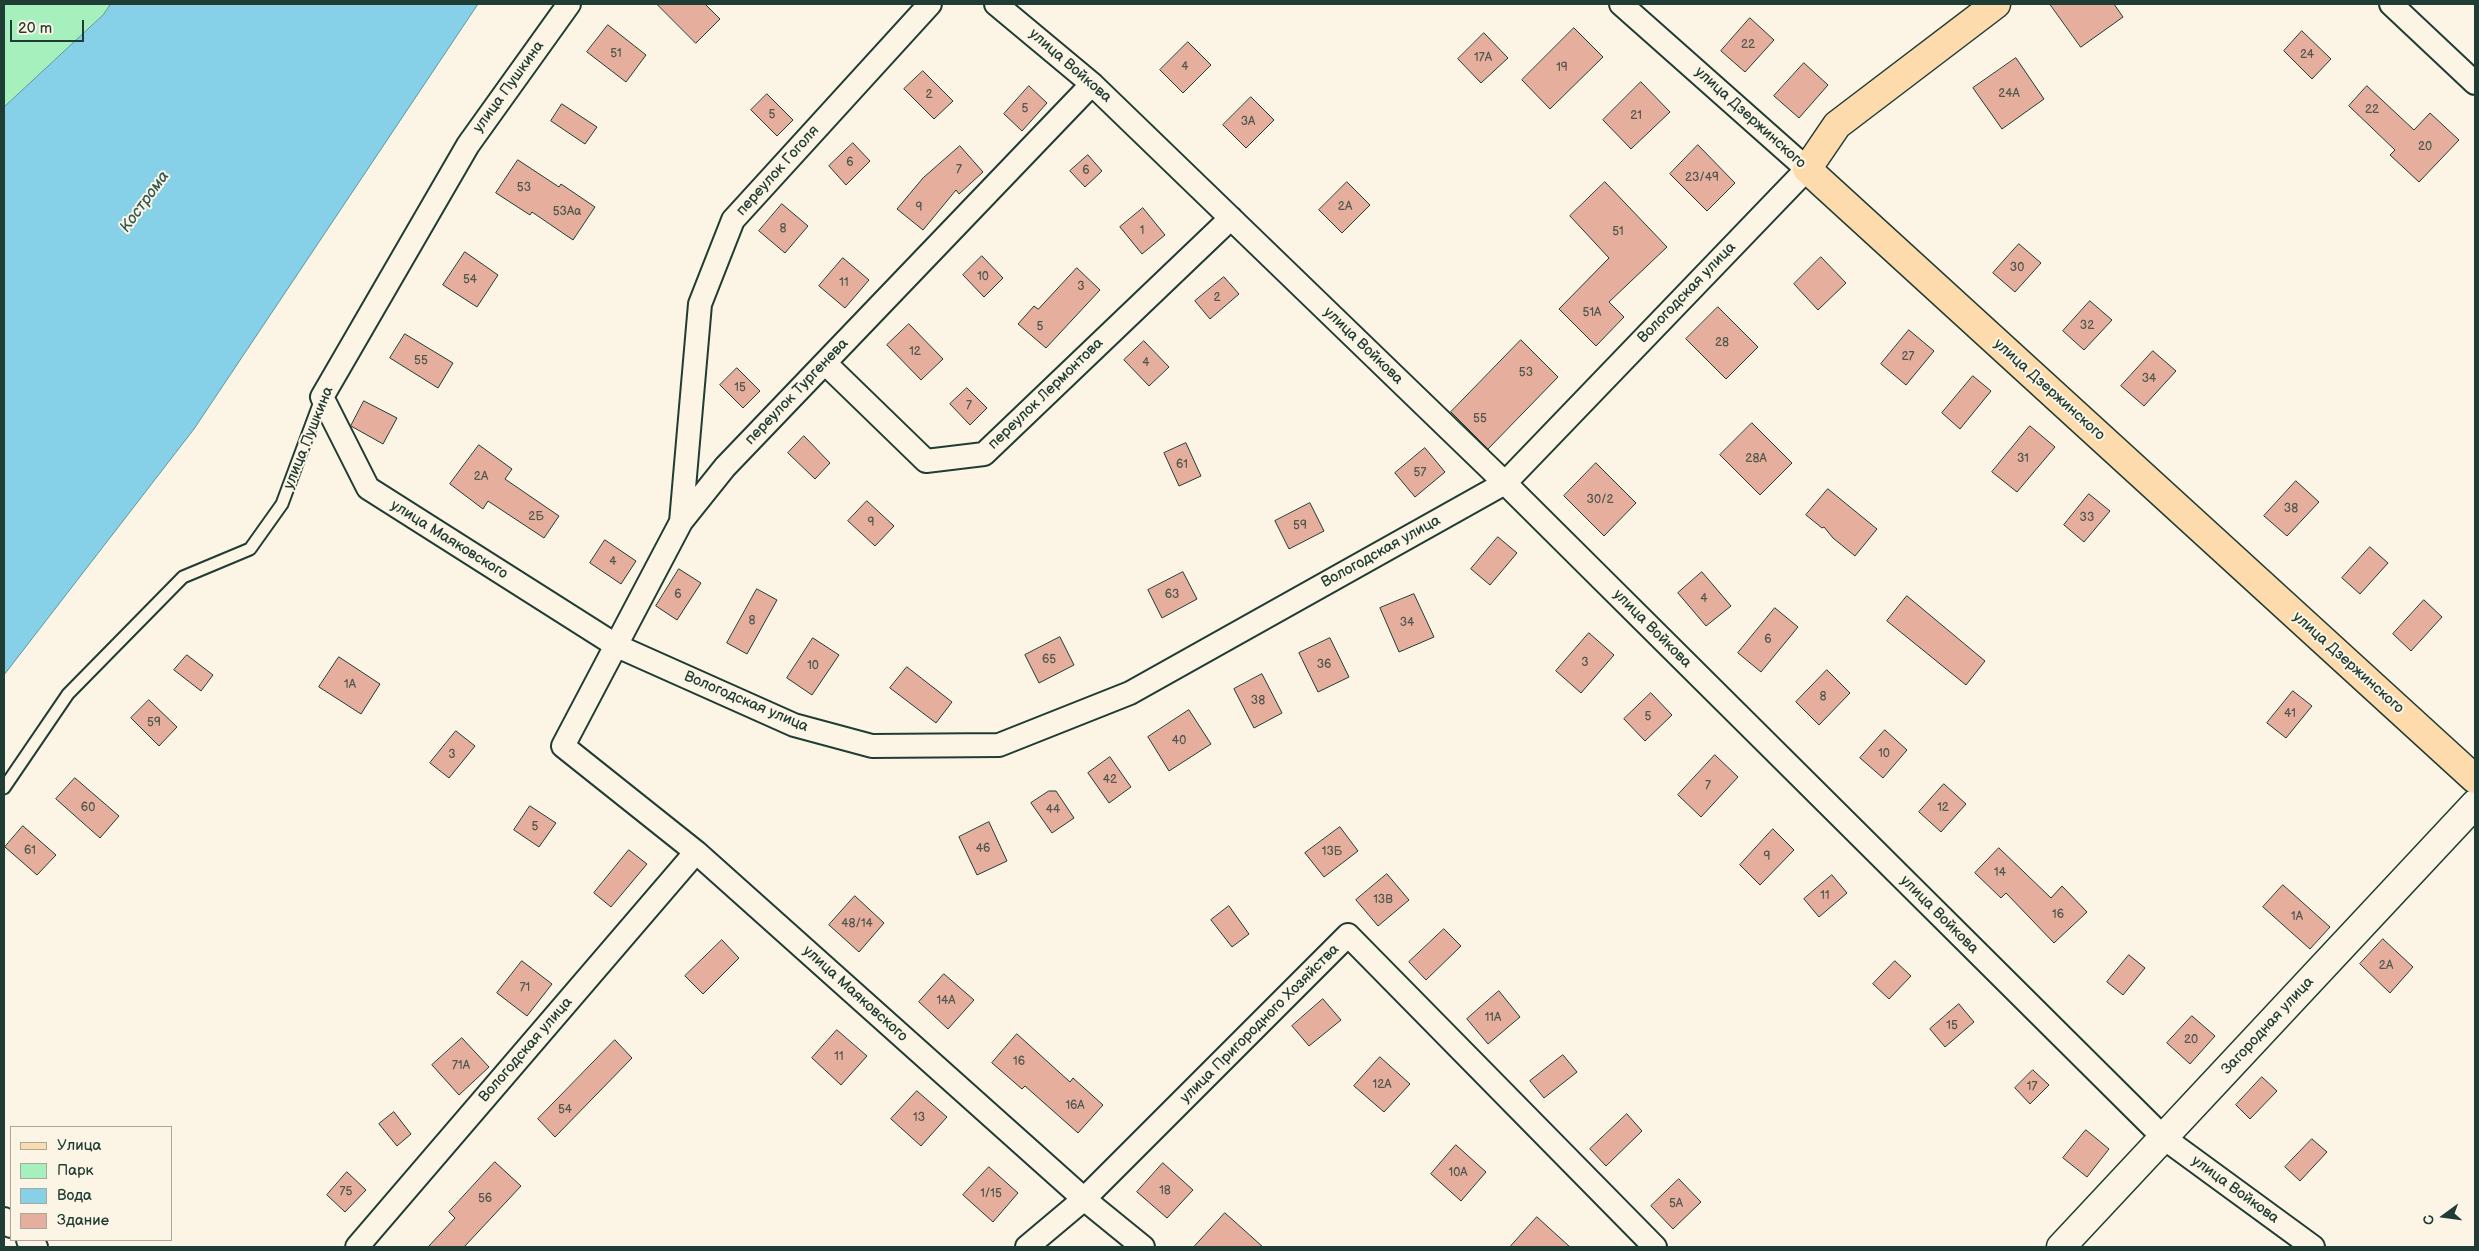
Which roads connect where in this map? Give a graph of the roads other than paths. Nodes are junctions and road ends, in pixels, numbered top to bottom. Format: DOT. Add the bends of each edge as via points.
graph roads {
  1 [pos="569,4"];
  2 [pos="930,4"];
  3 [pos="996,4"];
  4 [pos="1622,4"];
  5 [pos="1996,4"];
  6 [pos="2391,4"];
  7 [pos="2475,83"];
  8 [pos="1092,84"];
  9 [pos="1807,169"];
  10 [pos="1231,218"];
  11 [pos="825,363"];
  12 [pos="322,397"];
  13 [pos="1505,483"];
  14 [pos="681,522"];
  15 [pos="617,646"];
  16 [pos="563,746"];
  17 [pos="2475,779"];
  18 [pos="4,788"];
  19 [pos="2475,804"];
  20 [pos="696,852"];
  21 [pos="2164,1138"];
  22 [pos="1084,1199"];
  23 [pos="357,1247"];
  24 [pos="1027,1247"];
  25 [pos="1143,1247"];
  26 [pos="1655,1247"];
  27 [pos="2061,1247"];
  28 [pos="2313,1247"];
  1 -- 12 [label="street, улица Пушкина" via="468,145"];
  2 -- 14 [label="street, переулок Гоголя" via="733,220 700,304"];
  3 -- 8 [label="street, улица Войкова"];
  4 -- 9 [label="street, улица Дзержинского"];
  5 -- 9 [label="main road, Вологодская улица" via="1837,125"];
  6 -- 7 [label="street"];
  8 -- 10 [label="street, улица Войкова"];
  8 -- 11 [label="street, переулок Тургенева"];
  9 -- 13 [label="street, Вологодская улица"];
  9 -- 17 [label="main road, улица Дзержинского"];
  10 -- 11 [label="street, переулок Лермонтова" via="984,454 926,461"];
  10 -- 13 [label="street, улица Войкова"];
  11 -- 14 [label="street, переулок Тургенева" via="725,467"];
  12 -- 15 [label="street, улица Маяковского" via="368,488"];
  12 -- 18 [label="lane, улица Пушкина" via="282,504 250,549 183,577 68,694"];
  13 -- 15 [label="street, Вологодская улица" via="1130,693 999,745 872,746 794,725"];
  13 -- 21 [label="street, улица Войкова"];
  14 -- 15 [label="street, переулок Тургенева"];
  15 -- 16 [label="street, переулок Тургенева"];
  16 -- 20 [label="street, улица Маяковского"];
  19 -- 21 [label="street, Загородная улица"];
  20 -- 22 [label="street, улица Маяковского"];
  20 -- 23 [label="street, Вологодская улица"];
  21 -- 27 [label="street, Загородная улица"];
  21 -- 28 [label="street, улица Войкова"];
  22 -- 24 [label="street, улица Пригородного Хозяйства"];
  22 -- 25 [label="street, улица Маяковского"];
  22 -- 26 [label="street, улица Пригородного Хозяйства" via="1348,935"];
}
